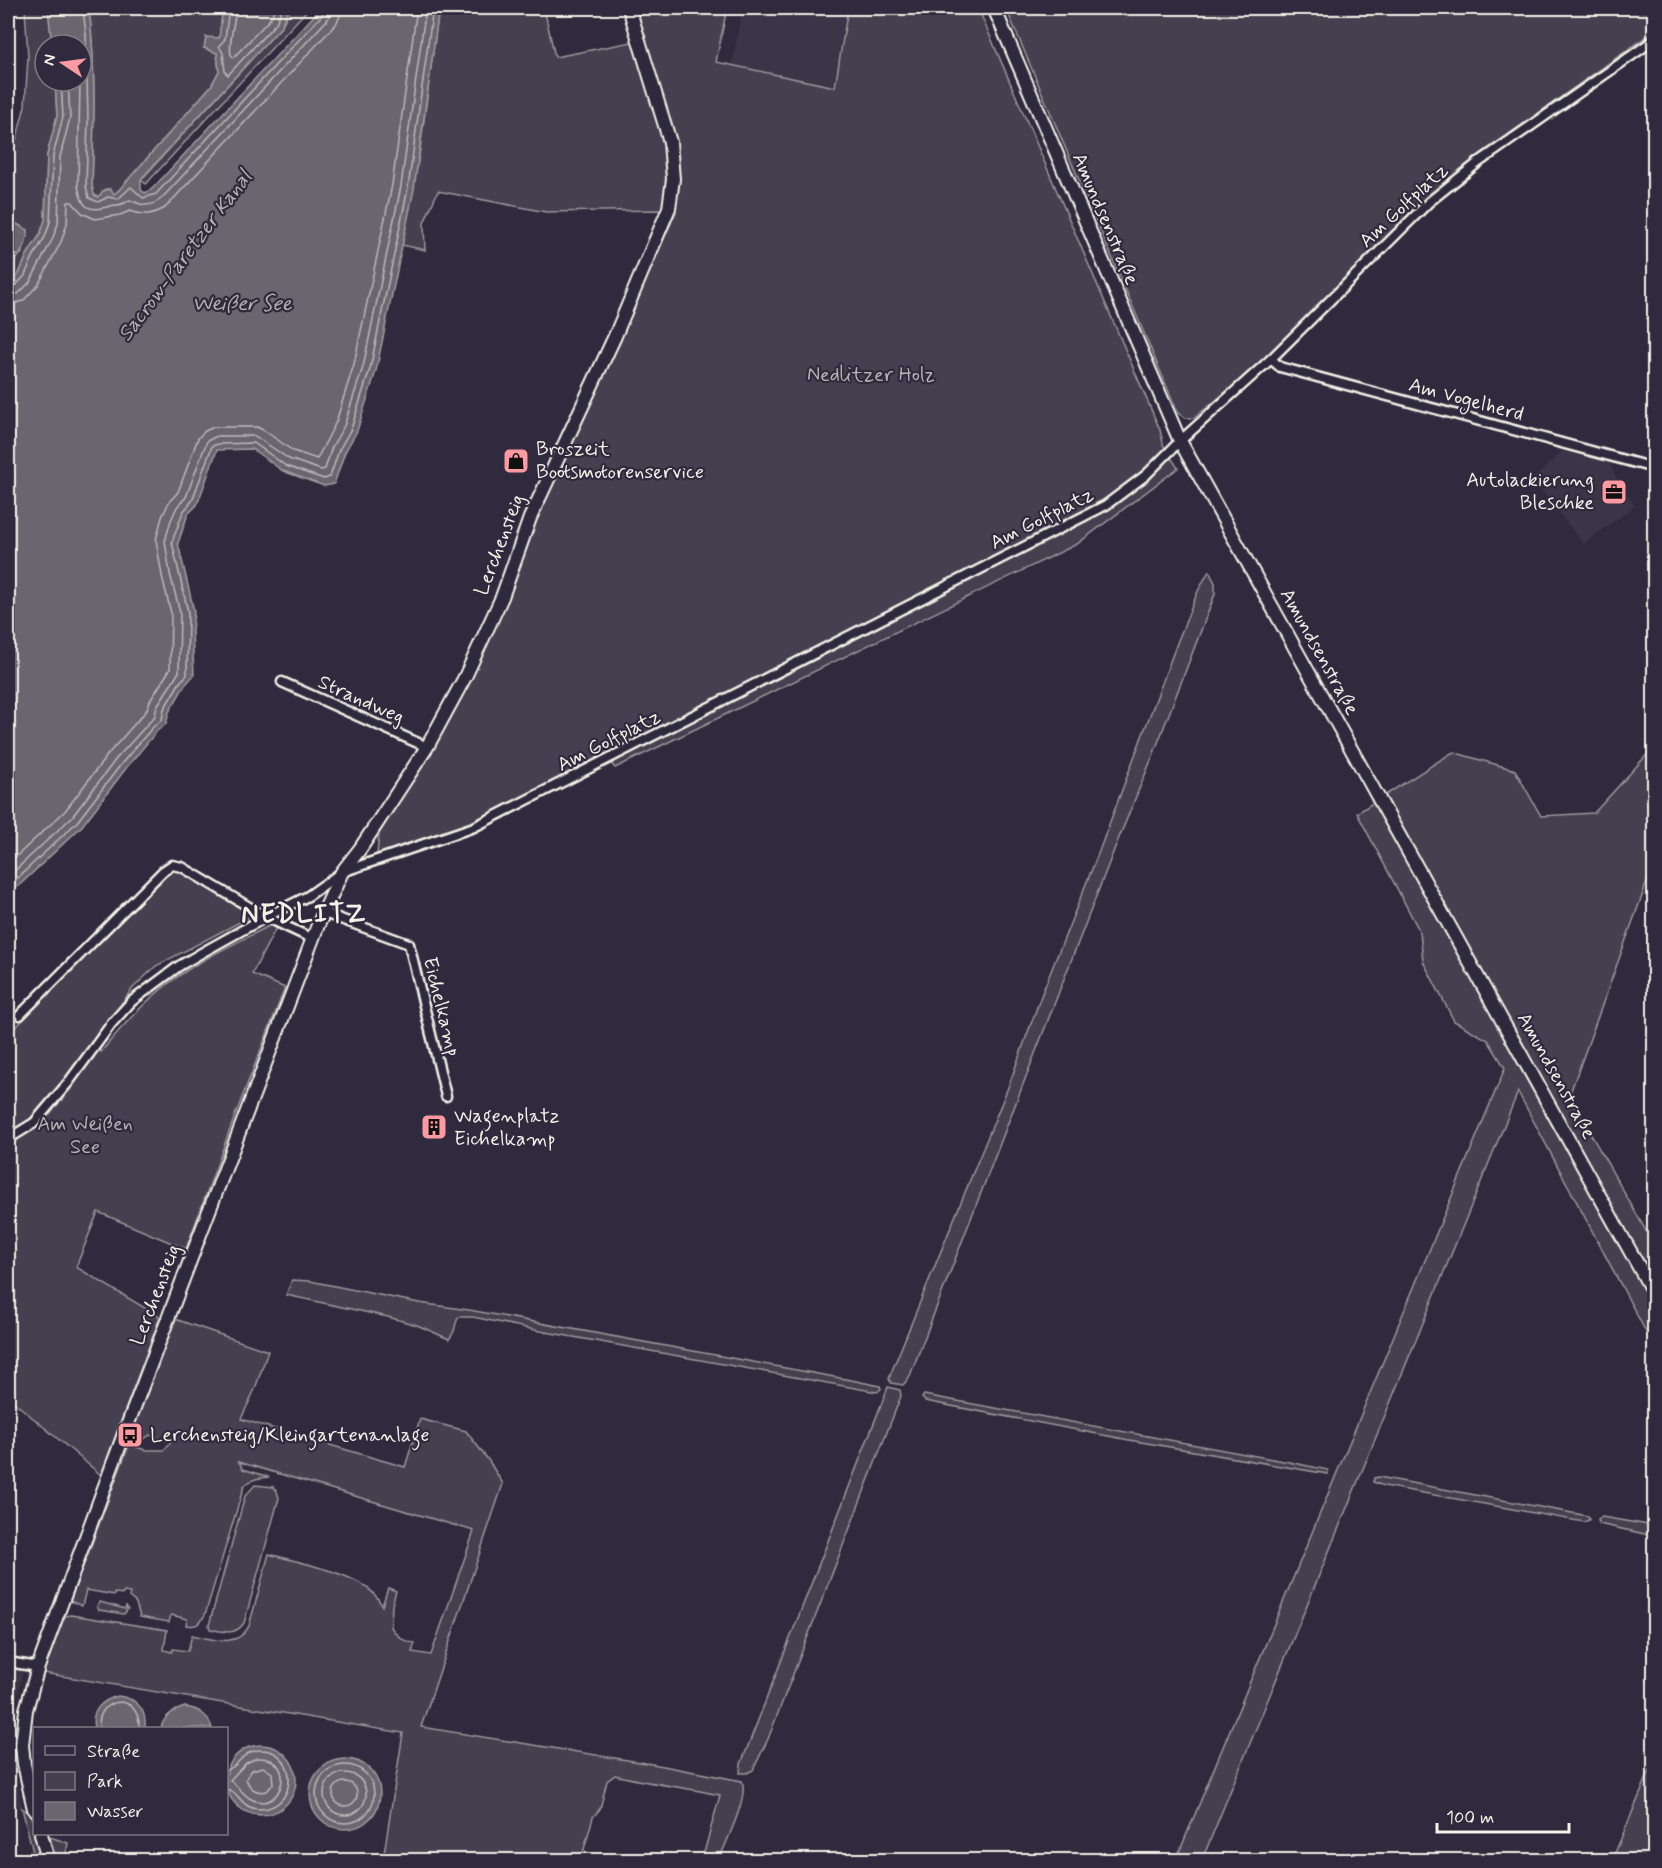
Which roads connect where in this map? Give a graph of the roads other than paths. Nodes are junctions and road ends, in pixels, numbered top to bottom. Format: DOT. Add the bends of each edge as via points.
graph roads {
  1 [pos="629,8"];
  2 [pos="994,8"];
  3 [pos="1654,40"];
  4 [pos="1271,359"];
  5 [pos="1180,441"];
  6 [pos="1654,468"];
  7 [pos="282,682"];
  8 [pos="427,747"];
  9 [pos="342,872"];
  10 [pos="324,913"];
  11 [pos="266,917"];
  12 [pos="313,939"];
  13 [pos="20,1015"];
  14 [pos="446,1096"];
  15 [pos="8,1139"];
  16 [pos="1654,1294"];
  17 [pos="8,1662"];
  18 [pos="38,1667"];
  19 [pos="33,1804"];
  20 [pos="42,1835"];
  21 [pos="48,1860"];
  1 -- 8 [label="street, Lerchensteig" via="670,142 673,178 669,208 611,345 530,518 502,597"];
  2 -- 5 [label="street, Amundsenstraße"];
  3 -- 4 [label="street, Am Golfplatz" via="1479,162 1429,202"];
  4 -- 5 [label="street, Am Golfplatz"];
  4 -- 6 [label="street, Am Vogelherd" via="1280,367"];
  5 -- 9 [label="street, Am Golfplatz" via="1146,475 1095,511 474,827"];
  5 -- 16 [label="street, Amundsenstraße"];
  7 -- 8 [label="street, Strandweg"];
  8 -- 9 [label="street, Lerchensteig"];
  9 -- 10 [label="street, Lerchensteig"];
  9 -- 11 [label="street, Am Golfplatz" via="308,896"];
  10 -- 12 [label="street, Lerchensteig"];
  10 -- 14 [label="street, Eichelkamp" via="409,944"];
  11 -- 12 [label="street"];
  11 -- 13 [label="street" via="182,867 172,865"];
  11 -- 15 [label="street, Am Golfplatz" via="179,966 132,1001 34,1123"];
  12 -- 18 [label="street, Lerchensteig"];
  17 -- 18 [label="street"];
  18 -- 19 [label="street, Lerchensteig" via="26,1710 22,1745"];
  20 -- 21 [label="street"];
}
